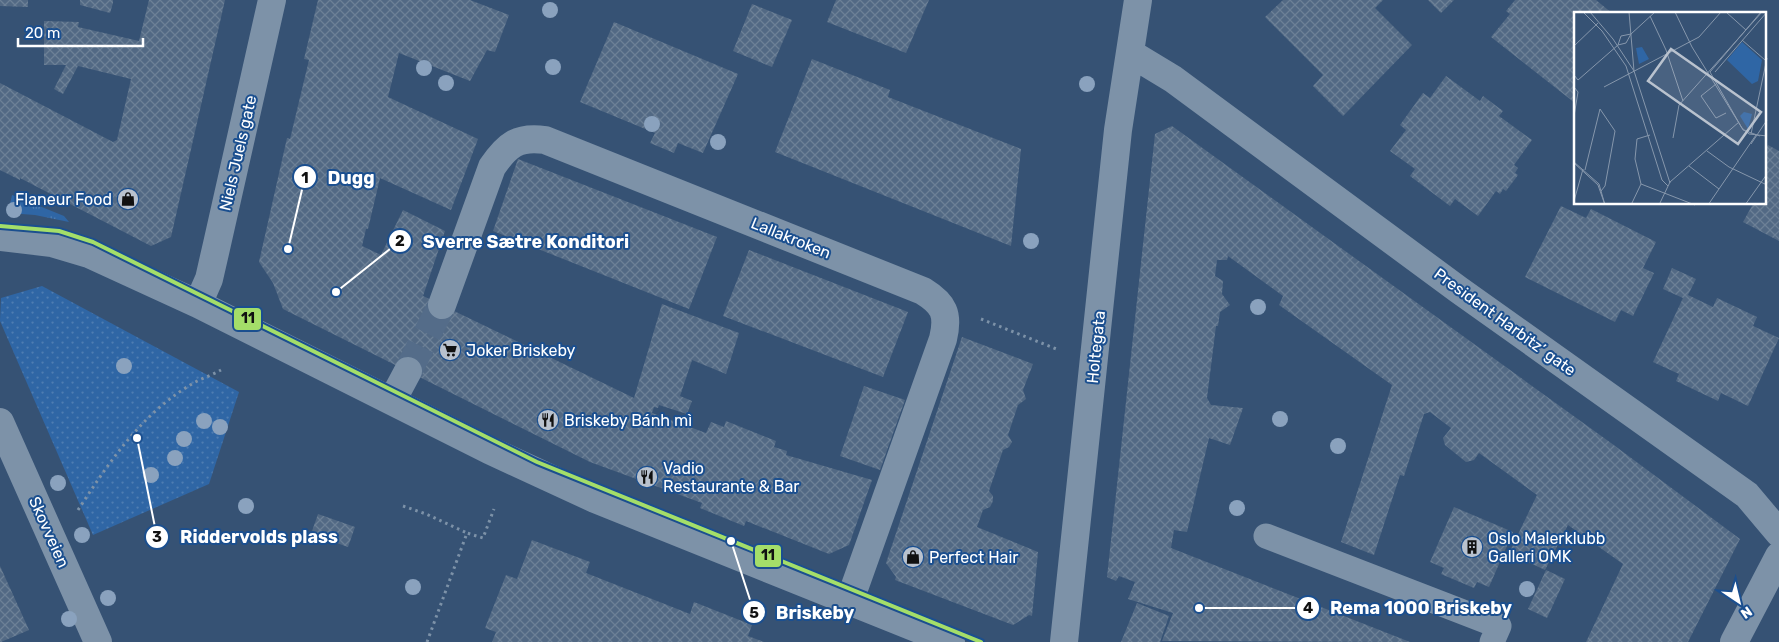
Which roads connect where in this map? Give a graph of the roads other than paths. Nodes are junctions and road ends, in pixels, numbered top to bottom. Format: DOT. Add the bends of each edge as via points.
graph roads {
  1 [pos="272,0"];
  2 [pos="1138,0"];
  3 [pos="1130,53"];
  4 [pos="0,237"];
  5 [pos="198,304"];
  6 [pos="442,305"];
  7 [pos="408,371"];
  8 [pos="392,401"];
  9 [pos="0,422"];
  10 [pos="1779,533"];
  11 [pos="1266,536"];
  12 [pos="1779,556"];
  13 [pos="850,600"];
  14 [pos="98,642"];
  15 [pos="951,642"];
  16 [pos="1064,642"];
  17 [pos="1492,642"];
  18 [pos="1734,642"];
  1 -- 5 [label="street, Niels Juels gate" via="209,279"];
  2 -- 3 [label="street"];
  3 -- 10 [label="street, President Harbitz’ gate" via="1173,79 1459,290 1747,495"];
  3 -- 16 [label="street, Holtegata" via="1118,130"];
  4 -- 5 [label="street" via="52,243 89,254"];
  5 -- 8 [label="street"];
  6 -- 13 [label="street, Lallakroken" via="492,167 502,152 515,142 530,138 554,143 936,299 944,311 943,339"];
  7 -- 8 [label="street"];
  8 -- 13 [label="street" via="595,499"];
  9 -- 14 [label="street, Skovveien"];
  11 -- 17 [label="lane" via="1499,626"];
  12 -- 18 [label="street"];
  13 -- 15 [label="street"];
}
